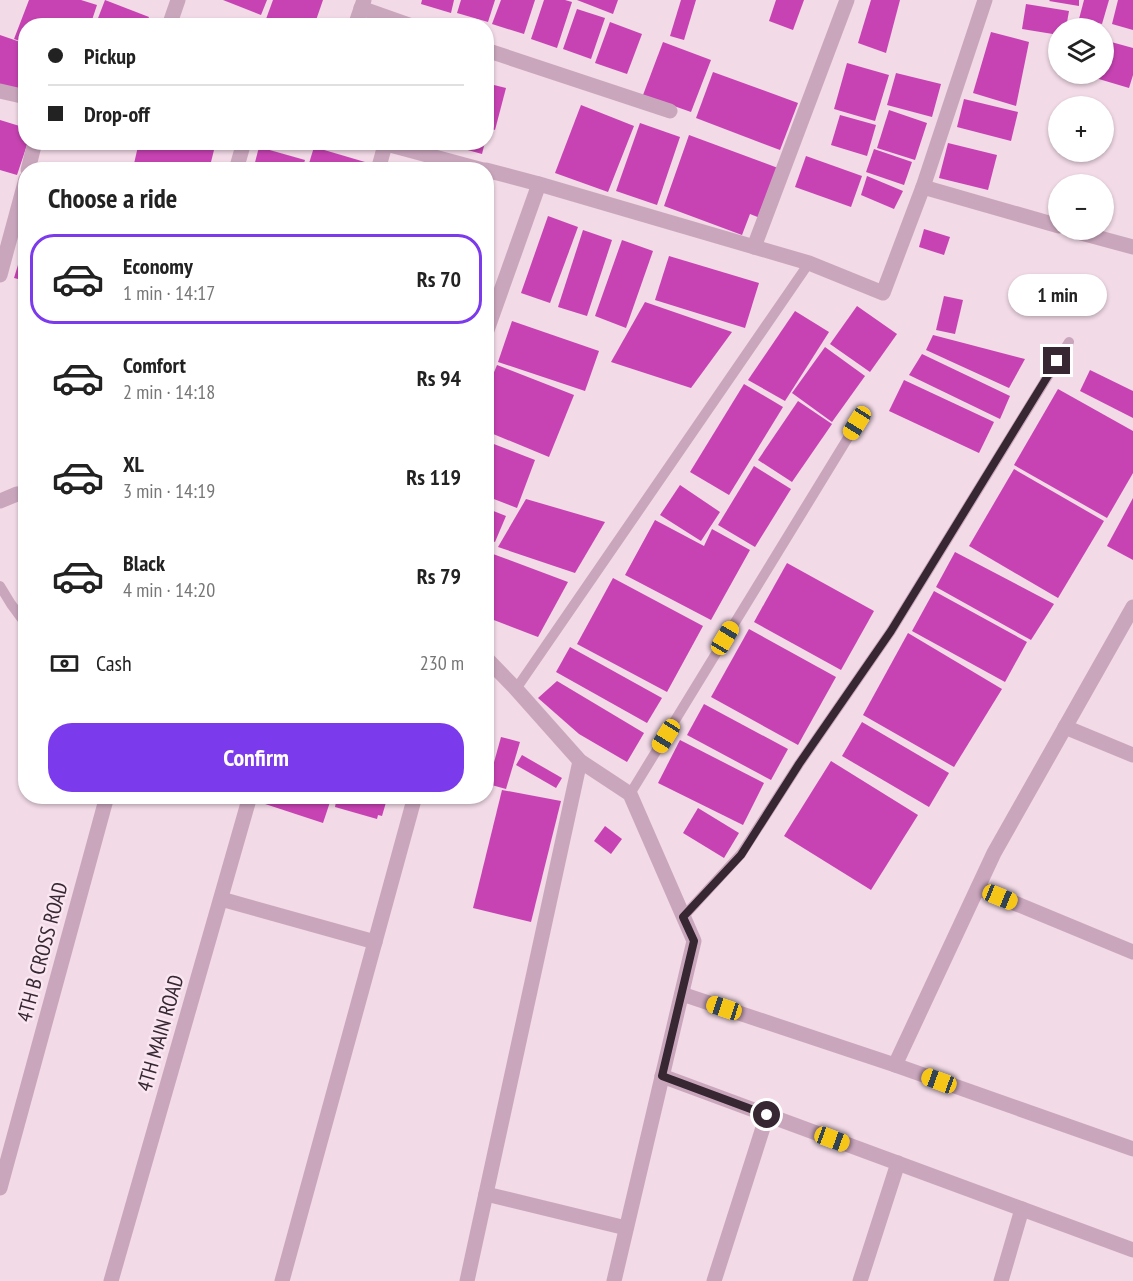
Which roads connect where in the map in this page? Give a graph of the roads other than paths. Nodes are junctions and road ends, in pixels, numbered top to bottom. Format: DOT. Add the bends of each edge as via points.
graph roads {
  1 [pos="178,0"];
  2 [pos="847,0"];
  3 [pos="985,0"];
  4 [pos="363,4"];
  5 [pos="172,18"];
  6 [pos="394,18"];
  7 [pos="494,53"];
  8 [pos="0,91"];
  9 [pos="18,95"];
  10 [pos="670,111"];
  11 [pos="406,150"];
  12 [pos="453,162"];
  13 [pos="494,172"];
  14 [pos="539,184"];
  15 [pos="923,187"];
  16 [pos="18,198"];
  17 [pos="1048,223"];
  18 [pos="6,227"];
  19 [pos="1107,240"];
  20 [pos="754,247"];
  21 [pos="1133,247"];
  22 [pos="809,263"];
  23 [pos="0,275"];
  24 [pos="494,311"];
  25 [pos="1069,342"];
  26 [pos="857,423"];
  27 [pos="18,494"];
  28 [pos="0,501"];
  29 [pos="0,586"];
  30 [pos="1133,607"];
  31 [pos="18,613"];
  32 [pos="494,666"];
  33 [pos="516,689"];
  34 [pos="1065,727"];
  35 [pos="1133,756"];
  36 [pos="580,761"];
  37 [pos="630,794"];
  38 [pos="104,804"];
  39 [pos="248,804"];
  40 [pos="413,804"];
  41 [pos="978,888"];
  42 [pos="221,899"];
  43 [pos="683,917"];
  44 [pos="375,942"];
  45 [pos="1133,952"];
  46 [pos="682,994"];
  47 [pos="895,1065"];
  48 [pos="662,1076"];
  49 [pos="767,1115"];
  50 [pos="1133,1149"];
  51 [pos="898,1163"];
  52 [pos="0,1188"];
  53 [pos="486,1194"];
  54 [pos="1022,1209"];
  55 [pos="626,1228"];
  56 [pos="1133,1250"];
  57 [pos="111,1281"];
  58 [pos="282,1281"];
  59 [pos="467,1281"];
  60 [pos="614,1281"];
  61 [pos="714,1281"];
  62 [pos="860,1281"];
  63 [pos="1001,1281"];
  1 -- 5 [label="street"];
  2 -- 20 [label="street"];
  3 -- 15 [label="street"];
  4 -- 6 [label="street"];
  7 -- 10 [label="street"];
  8 -- 9 [label="street"];
  11 -- 12 [label="street"];
  13 -- 14 [label="street"];
  14 -- 20 [label="street"];
  14 -- 24 [label="street"];
  15 -- 17 [label="street"];
  15 -- 22 [label="street" via="883,293"];
  16 -- 18 [label="street"];
  18 -- 23 [label="street"];
  19 -- 21 [label="street"];
  20 -- 22 [label="street"];
  22 -- 33 [label="lane"];
  25 -- 43 [label="lane" via="891,631 741,855"];
  26 -- 37 [label="lane"];
  27 -- 28 [label="street"];
  29 -- 31 [label="lane"];
  30 -- 34 [label="street"];
  32 -- 33 [label="street"];
  33 -- 36 [label="street"];
  34 -- 35 [label="street"];
  34 -- 41 [label="street"];
  36 -- 37 [label="street"];
  36 -- 53 [label="street"];
  37 -- 43 [label="street"];
  38 -- 52 [label="street, 4TH B CROSS ROAD"];
  39 -- 42 [label="street, 4TH MAIN ROAD"];
  40 -- 44 [label="street"];
  41 -- 45 [label="street"];
  41 -- 47 [label="street"];
  42 -- 44 [label="street"];
  42 -- 57 [label="street, 4TH MAIN ROAD"];
  43 -- 46 [label="street" via="694,941"];
  44 -- 58 [label="street"];
  46 -- 47 [label="street"];
  46 -- 48 [label="street"];
  47 -- 50 [label="street"];
  48 -- 49 [label="street"];
  48 -- 55 [label="street"];
  49 -- 51 [label="street"];
  49 -- 61 [label="street"];
  51 -- 54 [label="street"];
  51 -- 62 [label="street"];
  53 -- 55 [label="street"];
  53 -- 59 [label="street"];
  54 -- 56 [label="street"];
  54 -- 63 [label="street"];
  55 -- 60 [label="street"];
}
